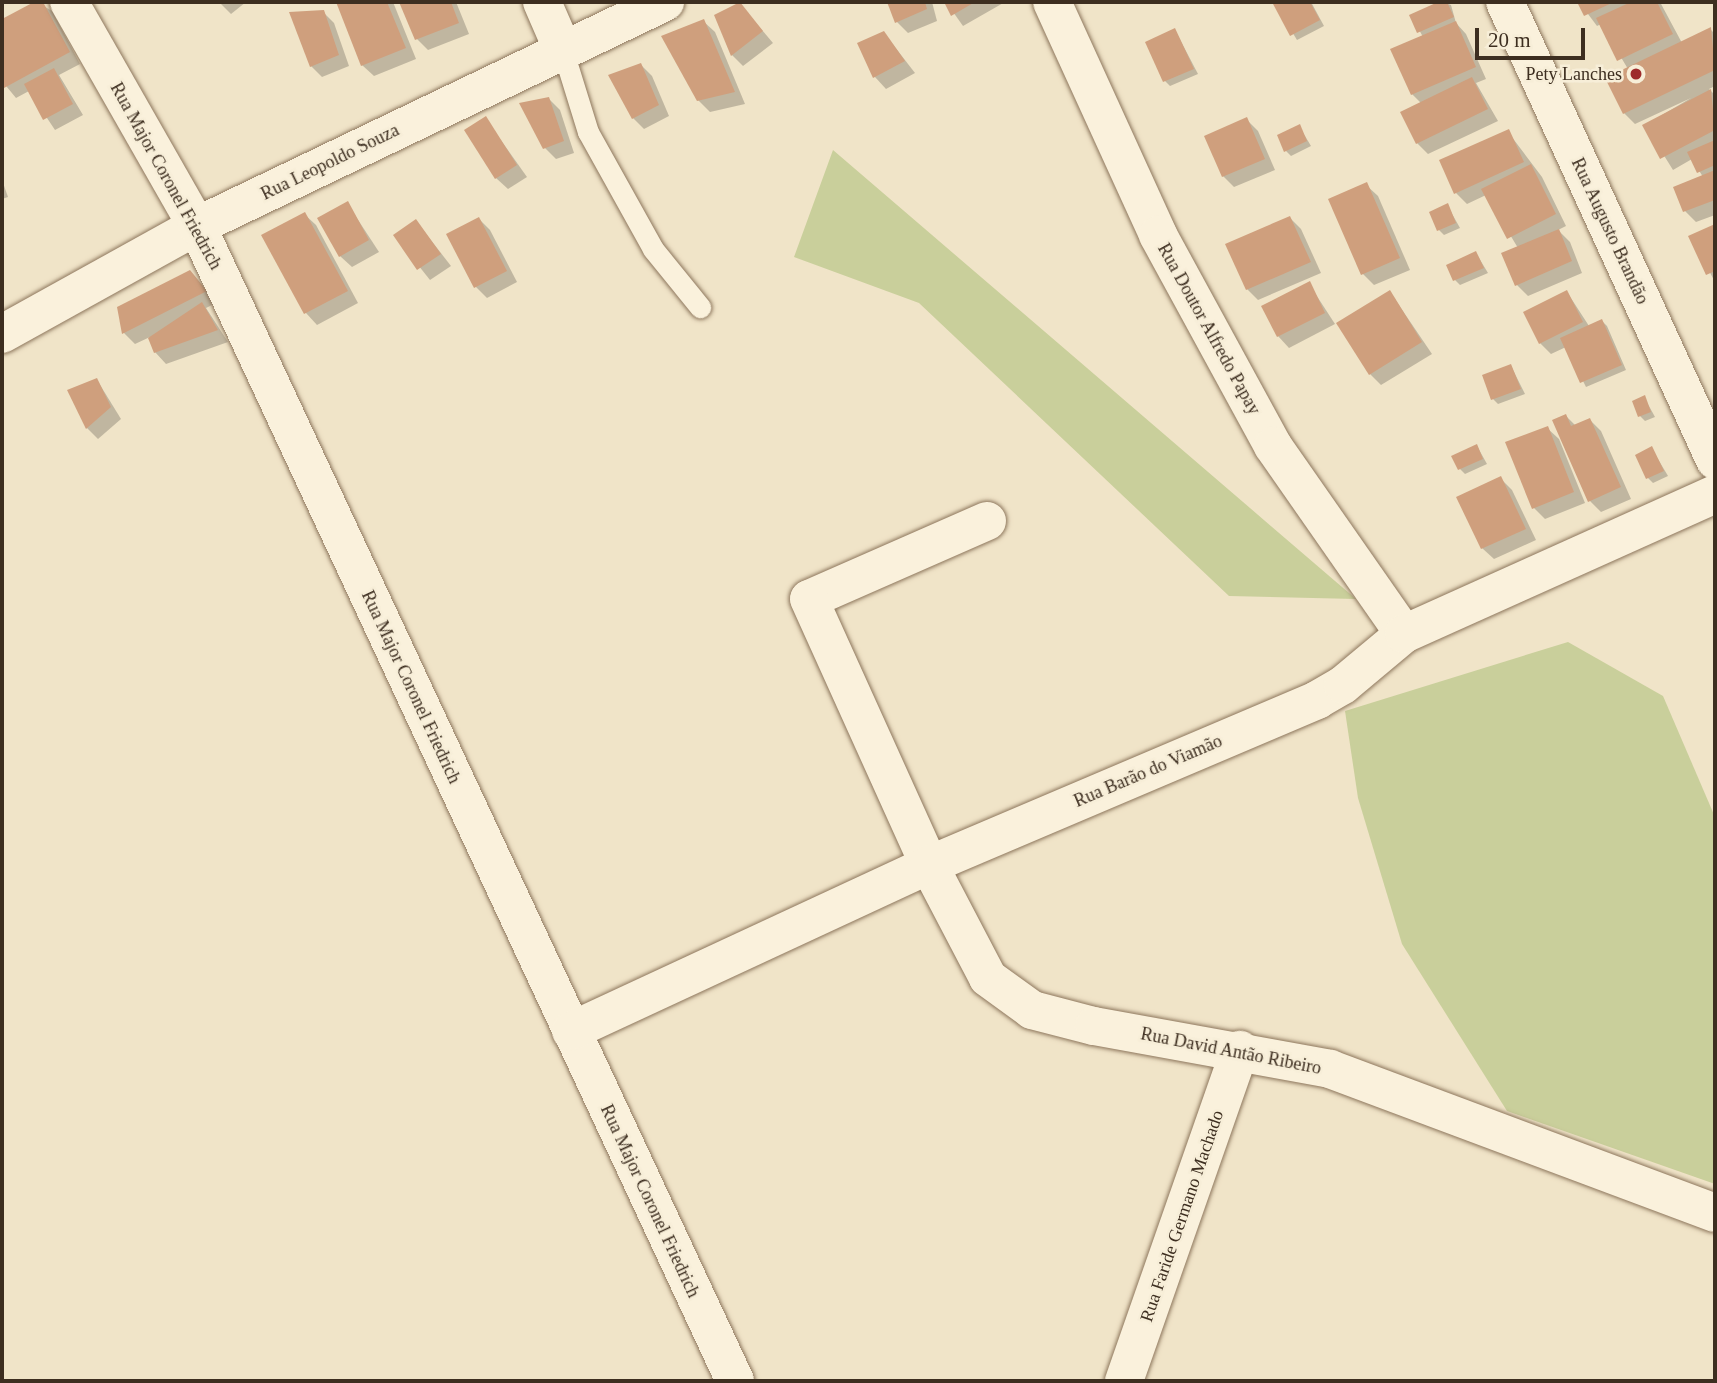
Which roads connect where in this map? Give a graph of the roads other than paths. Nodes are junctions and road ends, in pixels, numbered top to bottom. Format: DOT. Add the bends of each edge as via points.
graph roads {
  1 [pos="69,2"];
  2 [pos="542,2"];
  3 [pos="665,2"];
  4 [pos="1052,2"];
  5 [pos="1505,2"];
  6 [pos="562,48"];
  7 [pos="197,226"];
  8 [pos="700,307"];
  9 [pos="2,334"];
  10 [pos="1715,460"];
  11 [pos="1715,495"];
  12 [pos="987,521"];
  13 [pos="1404,634"];
  14 [pos="929,865"];
  15 [pos="570,1031"];
  16 [pos="1240,1050"];
  17 [pos="1715,1213"];
  18 [pos="735,1381"];
  19 [pos="1124,1381"];
  1 -- 7 [label="street, Rua Major Coronel Friedrich"];
  2 -- 6 [label="street"];
  3 -- 6 [label="street, Rua Leopoldo Souza"];
  4 -- 13 [label="street, Rua Doutor Alfredo Papay" via="1158,235 1273,446"];
  5 -- 10 [label="street, Rua Augusto Brandão"];
  6 -- 7 [label="street, Rua Leopoldo Souza"];
  6 -- 8 [label="lane" via="588,132 653,249"];
  7 -- 9 [label="street, Rua Leopoldo Souza"];
  7 -- 15 [label="street, Rua Major Coronel Friedrich"];
  11 -- 13 [label="street, Rua Barão do Viamão"];
  12 -- 14 [label="street, Rua David Antão Ribeiro" via="809,599"];
  13 -- 14 [label="street, Rua Barão do Viamão" via="1343,685 1317,700"];
  14 -- 15 [label="street, Rua Barão do Viamão"];
  14 -- 16 [label="street, Rua David Antão Ribeiro" via="988,978 1032,1010 1094,1026"];
  15 -- 18 [label="street, Rua Major Coronel Friedrich"];
  16 -- 17 [label="street, Rua David Antão Ribeiro" via="1330,1069"];
  16 -- 19 [label="street, Rua Faride Germano Machado"];
}
